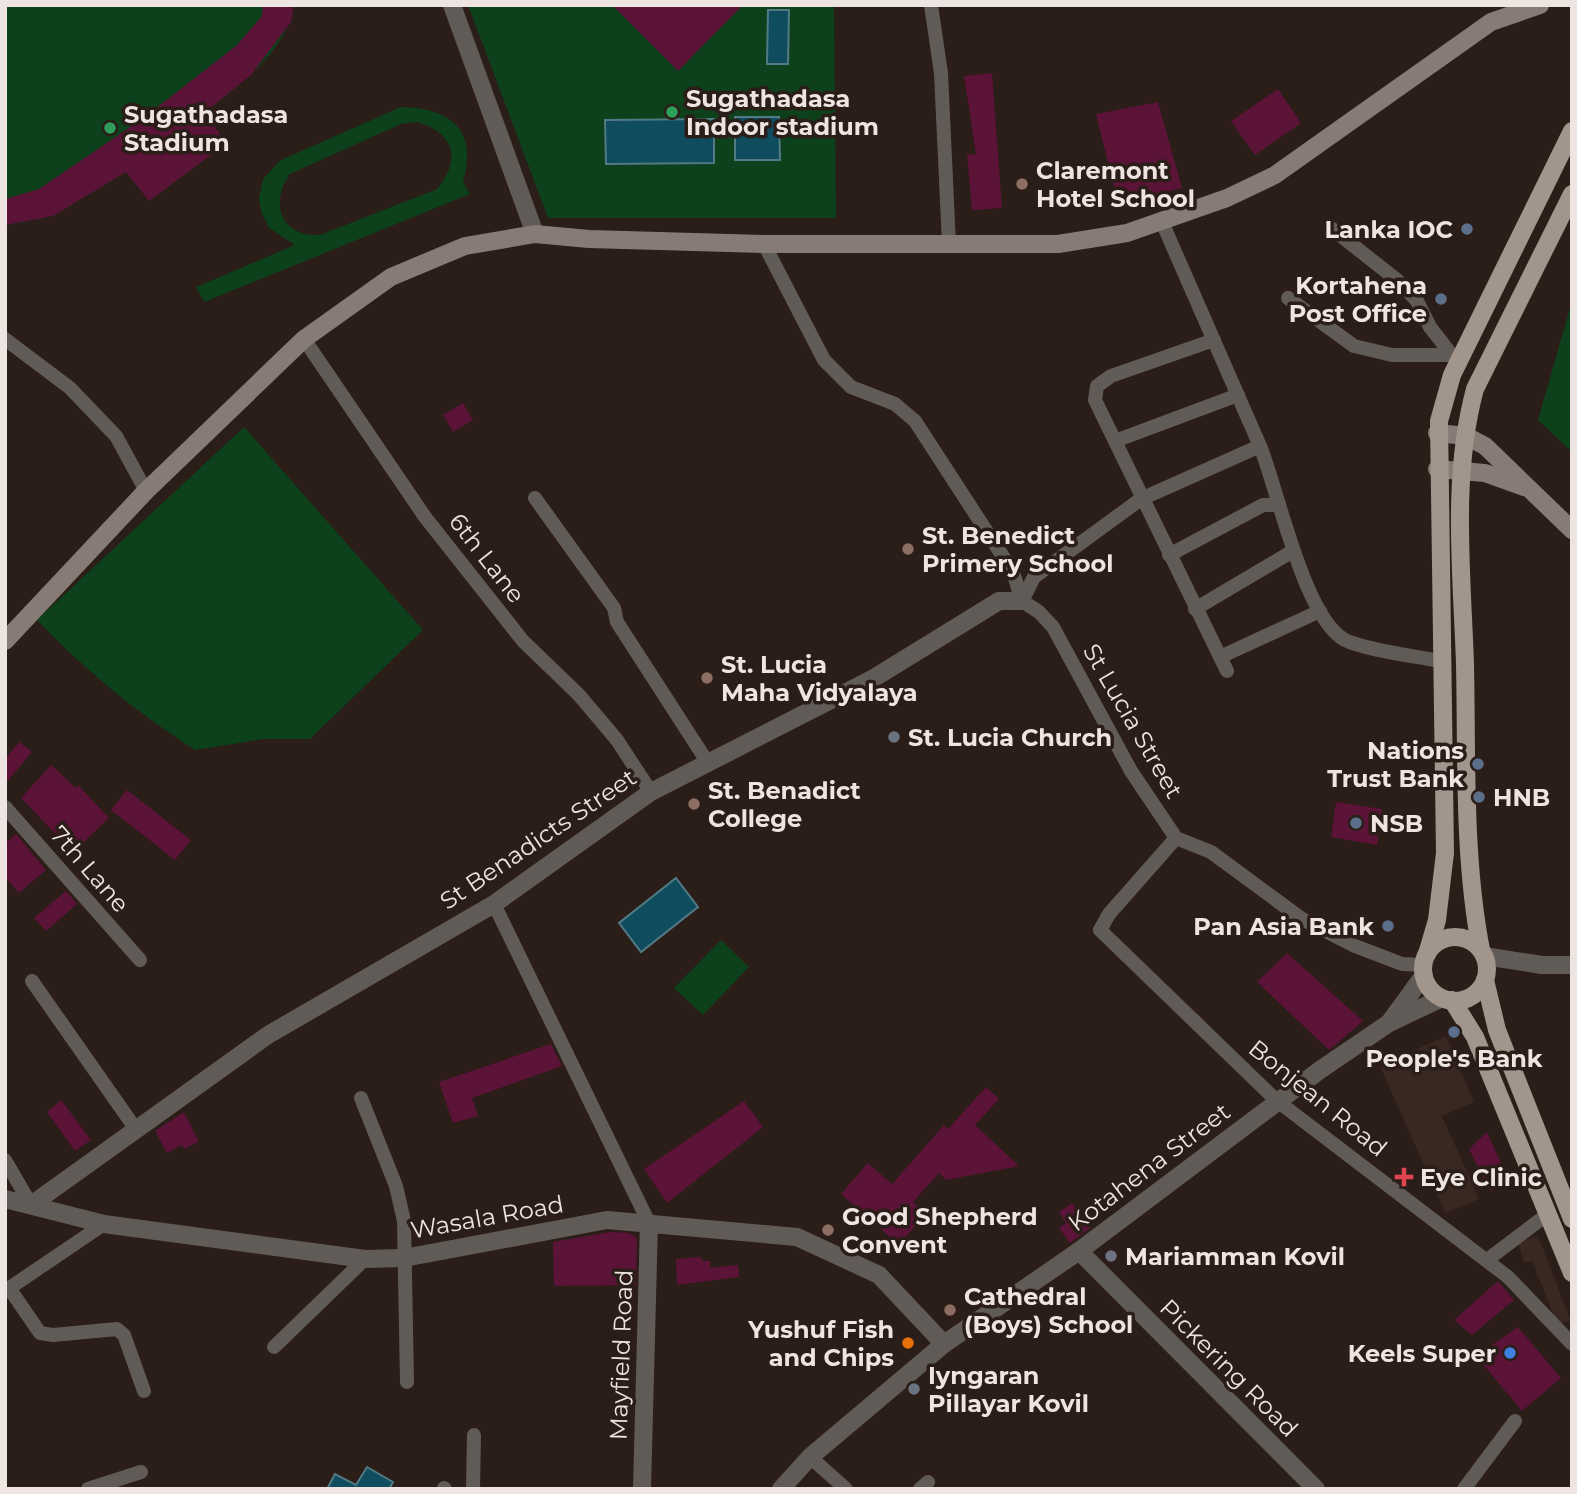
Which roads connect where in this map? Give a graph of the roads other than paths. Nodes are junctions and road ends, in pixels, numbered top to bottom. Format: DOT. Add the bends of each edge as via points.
graph roads {
  1 [pos="452,5"];
  2 [pos="931,5"];
  3 [pos="1540,5"];
  4 [pos="1572,131"];
  5 [pos="1572,194"];
  6 [pos="1162,222"];
  7 [pos="1331,228"];
  8 [pos="534,234"];
  9 [pos="764,244"];
  10 [pos="949,244"];
  11 [pos="1287,298"];
  12 [pos="304,339"];
  13 [pos="5,340"];
  14 [pos="1214,340"];
  15 [pos="1455,359"];
  16 [pos="1238,395"];
  17 [pos="1437,433"];
  18 [pos="1466,436"];
  19 [pos="1115,441"];
  20 [pos="1260,446"];
  21 [pos="1437,469"];
  22 [pos="1462,470"];
  23 [pos="1524,487"];
  24 [pos="146,491"];
  25 [pos="535,498"];
  26 [pos="1141,499"];
  27 [pos="1279,505"];
  28 [pos="1572,530"];
  29 [pos="1293,551"];
  30 [pos="1169,555"];
  31 [pos="1022,601"];
  32 [pos="1195,609"];
  33 [pos="1320,611"];
  34 [pos="5,641"];
  35 [pos="1220,657"];
  36 [pos="1440,661"];
  37 [pos="1227,671"];
  38 [pos="708,763"];
  39 [pos="651,792"];
  40 [pos="5,807"];
  41 [pos="1176,838"];
  42 [pos="494,904"];
  43 [pos="1482,953"];
  44 [pos="140,960"];
  45 [pos="1424,965"];
  46 [pos="1572,965"];
  47 [pos="1485,980"];
  48 [pos="32,981"];
  49 [pos="1447,999"];
  50 [pos="1389,1023"];
  51 [pos="361,1098"];
  52 [pos="1276,1100"];
  53 [pos="135,1128"];
  54 [pos="5,1160"];
  55 [pos="1566,1184"];
  56 [pos="5,1199"];
  57 [pos="31,1205"];
  58 [pos="1549,1213"];
  59 [pos="1572,1219"];
  60 [pos="649,1223"];
  61 [pos="104,1224"];
  62 [pos="1079,1251"];
  63 [pos="404,1258"];
  64 [pos="365,1259"];
  65 [pos="1487,1260"];
  66 [pos="1572,1273"];
  67 [pos="7,1289"];
  68 [pos="944,1344"];
  69 [pos="1572,1344"];
  70 [pos="274,1347"];
  71 [pos="407,1382"];
  72 [pos="144,1391"];
  73 [pos="1516,1421"];
  74 [pos="474,1435"];
  75 [pos="810,1457"];
  76 [pos="141,1472"];
  77 [pos="88,1489"];
  78 [pos="473,1489"];
  79 [pos="642,1489"];
  80 [pos="781,1489"];
  81 [pos="846,1489"];
  82 [pos="1316,1489"];
  83 [pos="1464,1489"];
  1 -- 8 [label="street"];
  2 -- 10 [label="street" via="941,73"];
  3 -- 6 [label="main road" via="1491,22 1275,175"];
  4 -- 15 [label="main road"];
  5 -- 18 [label="main road" via="1475,389"];
  6 -- 10 [label="main road" via="1128,233 1058,244"];
  6 -- 14 [label="street"];
  7 -- 15 [label="street" via="1417,301"];
  8 -- 9 [label="main road"];
  8 -- 12 [label="main road" via="465,246 391,278"];
  9 -- 10 [label="main road"];
  9 -- 31 [label="street" via="824,360 851,387 895,404 915,421 1013,572"];
  11 -- 15 [label="street" via="1354,346 1392,355"];
  12 -- 24 [label="main road"];
  12 -- 39 [label="street, 6th Lane" via="425,517 523,640 617,740"];
  13 -- 24 [label="street" via="70,388 116,436"];
  14 -- 16 [label="street"];
  14 -- 19 [label="street" via="1111,376 1097,386 1095,400"];
  15 -- 17 [label="main road"];
  16 -- 19 [label="street"];
  16 -- 20 [label="street"];
  17 -- 18 [label="main road"];
  17 -- 21 [label="main road"];
  18 -- 22 [label="main road"];
  18 -- 23 [label="main road" via="1508,466"];
  19 -- 26 [label="street"];
  20 -- 26 [label="street"];
  20 -- 27 [label="street"];
  21 -- 22 [label="main road"];
  21 -- 36 [label="main road"];
  22 -- 23 [label="main road"];
  22 -- 43 [label="main road" via="1469,849"];
  23 -- 28 [label="main road"];
  24 -- 34 [label="main road"];
  25 -- 38 [label="street" via="614,608 617,622"];
  26 -- 30 [label="street"];
  26 -- 31 [label="street" via="1034,577"];
  27 -- 29 [label="street"];
  27 -- 30 [label="street" via="1263,505"];
  29 -- 32 [label="street"];
  29 -- 33 [label="street"];
  30 -- 32 [label="street"];
  31 -- 38 [label="street, St Benadicts Street" via="999,601 874,678"];
  31 -- 41 [label="street, St Lucia Street" via="1054,627 1130,771"];
  32 -- 35 [label="street"];
  33 -- 35 [label="street"];
  33 -- 36 [label="street" via="1346,640"];
  35 -- 37 [label="street"];
  36 -- 45 [label="main road" via="1445,853 1437,920"];
  38 -- 39 [label="street, St Benadicts Street"];
  39 -- 42 [label="street, St Benadicts Street"];
  40 -- 44 [label="street, 7th Lane"];
  41 -- 45 [label="street" via="1211,852 1302,919 1402,964"];
  41 -- 52 [label="street, Bonjean Road" via="1100,930"];
  42 -- 53 [label="street, St Benadicts Street" via="295,1018"];
  42 -- 60 [label="street"];
  43 -- 45 [label="main road" via="1463,938 1452,937 1433,945"];
  43 -- 46 [label="street" via="1542,965"];
  43 -- 47 [label="main road"];
  45 -- 49 [label="main road" via="1427,985"];
  45 -- 50 [label="street, Kotahena Street"];
  47 -- 49 [label="main road" via="1472,996"];
  47 -- 55 [label="main road" via="1497,1030"];
  48 -- 53 [label="street"];
  49 -- 50 [label="street, Kotahena Street"];
  49 -- 58 [label="main road" via="1475,1037"];
  50 -- 52 [label="street, Kotahena Street"];
  51 -- 63 [label="street" via="396,1186 404,1221"];
  52 -- 62 [label="street, Kotahena Street"];
  52 -- 65 [label="street, Bonjean Road"];
  53 -- 57 [label="street, St Benadicts Street"];
  54 -- 57 [label="street"];
  55 -- 59 [label="main road"];
  56 -- 57 [label="street, Wasala Road"];
  57 -- 61 [label="street, Wasala Road"];
  58 -- 65 [label="street"];
  58 -- 66 [label="main road"];
  60 -- 63 [label="street, Wasala Road" via="607,1220"];
  60 -- 68 [label="street, Wasala Road" via="797,1237 879,1275"];
  60 -- 79 [label="street, Mayfield Road"];
  61 -- 64 [label="street, Wasala Road"];
  61 -- 67 [label="street"];
  62 -- 68 [label="street, Kotahena Street"];
  62 -- 82 [label="street, Pickering Road"];
  63 -- 64 [label="street, Wasala Road"];
  63 -- 71 [label="street"];
  64 -- 70 [label="street"];
  65 -- 69 [label="street, Bonjean Road"];
  67 -- 72 [label="street" via="40,1333 117,1329 124,1335"];
  68 -- 75 [label="street, Kotahena Street"];
  73 -- 83 [label="street"];
  74 -- 78 [label="street"];
  75 -- 80 [label="street, Kotahena Street"];
  75 -- 81 [label="street"];
  76 -- 77 [label="street"];
}
